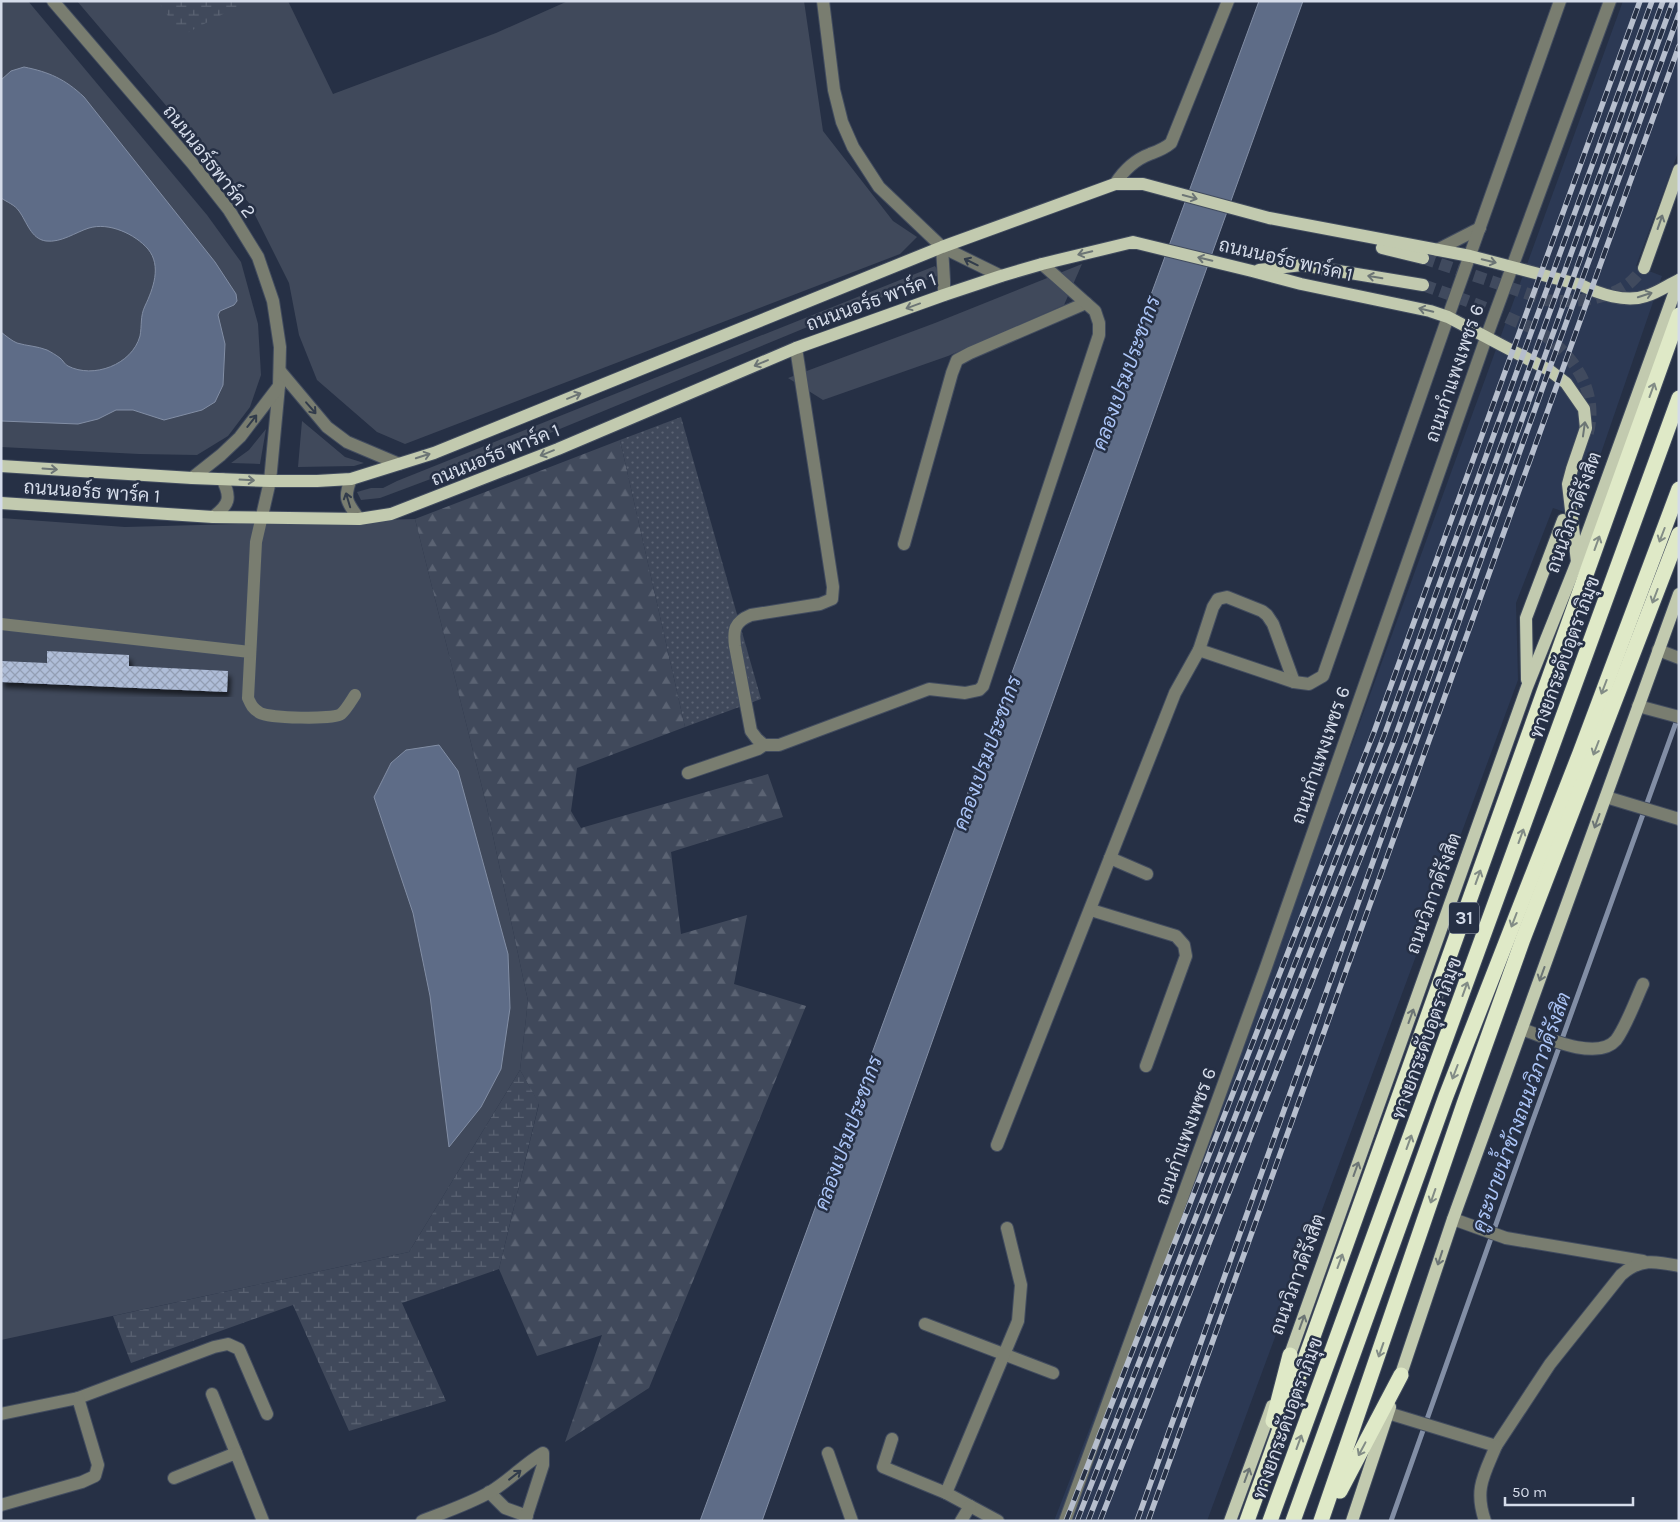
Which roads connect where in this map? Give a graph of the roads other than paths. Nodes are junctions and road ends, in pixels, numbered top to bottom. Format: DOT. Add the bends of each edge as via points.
graph roads {
  1 [pos="53,1"];
  2 [pos="823,1"];
  3 [pos="1228,1"];
  4 [pos="1560,1"];
  5 [pos="1610,1"];
  6 [pos="1679,170"];
  7 [pos="1115,184"];
  8 [pos="1269,218"];
  9 [pos="1480,228"];
  10 [pos="942,247"];
  11 [pos="1437,250"];
  12 [pos="1470,256"];
  13 [pos="1423,258"];
  14 [pos="1042,264"];
  15 [pos="1512,267"];
  16 [pos="1644,268"];
  17 [pos="1252,271"];
  18 [pos="1001,276"];
  19 [pos="1679,280"];
  20 [pos="1423,285"];
  21 [pos="944,294"];
  22 [pos="1086,302"];
  23 [pos="1679,314"];
  24 [pos="1448,317"];
  25 [pos="1486,338"];
  26 [pos="796,348"];
  27 [pos="280,371"];
  28 [pos="279,386"];
  29 [pos="1679,398"];
  30 [pos="399,464"];
  31 [pos="1,466"];
  32 [pos="192,478"];
  33 [pos="222,479"];
  34 [pos="351,479"];
  35 [pos="270,481"];
  36 [pos="1679,490"];
  37 [pos="1,503"];
  38 [pos="213,517"];
  39 [pos="260,518"];
  40 [pos="358,519"];
  41 [pos="1563,520"];
  42 [pos="1679,534"];
  43 [pos="904,544"];
  44 [pos="1577,562"];
  45 [pos="1679,594"];
  46 [pos="1,624"];
  47 [pos="1199,650"];
  48 [pos="1658,650"];
  49 [pos="250,652"];
  50 [pos="1679,658"];
  51 [pos="1294,682"];
  52 [pos="1527,687"];
  53 [pos="355,695"];
  54 [pos="1638,706"];
  55 [pos="1679,717"];
  56 [pos="764,745"];
  57 [pos="688,773"];
  58 [pos="1606,797"];
  59 [pos="1679,819"];
  60 [pos="1110,858"];
  61 [pos="1147,874"];
  62 [pos="1091,910"];
  63 [pos="1642,984"];
  64 [pos="1522,1029"];
  65 [pos="1146,1066"];
  66 [pos="997,1145"];
  67 [pos="1453,1219"];
  68 [pos="1007,1228"];
  69 [pos="1645,1262"];
  70 [pos="1679,1266"];
  71 [pos="924,1324"];
  72 [pos="1004,1354"];
  73 [pos="1290,1355"];
  74 [pos="1053,1373"];
  75 [pos="1401,1375"];
  76 [pos="212,1394"];
  77 [pos="78,1398"];
  78 [pos="1388,1413"];
  79 [pos="1,1414"];
  80 [pos="267,1414"];
  81 [pos="892,1439"];
  82 [pos="1496,1446"];
  83 [pos="236,1452"];
  84 [pos="828,1453"];
  85 [pos="174,1478"];
  86 [pos="489,1492"];
  87 [pos="946,1494"];
  88 [pos="1,1505"];
  89 [pos="970,1506"];
  90 [pos="1249,1514"];
  91 [pos="442,1517"];
  92 [pos="526,1518"];
  93 [pos="263,1521"];
  94 [pos="422,1521"];
  95 [pos="852,1521"];
  96 [pos="961,1521"];
  97 [pos="998,1521"];
  98 [pos="1066,1521"];
  99 [pos="1230,1521"];
  100 [pos="1270,1521"];
  101 [pos="1293,1521"];
  102 [pos="1323,1521"];
  103 [pos="1352,1521"];
  104 [pos="1485,1521"];
  1 -- 27 [label="street, ถนนนอร์ธพาร์ค 2" via="192,163 229,210 258,257 274,301"];
  2 -- 10 [label="street" via="834,90 842,122 853,147 879,187"];
  3 -- 7 [label="street" via="1171,143 1164,150 1133,163"];
  4 -- 9 [label="street"];
  5 -- 15 [label="street, ถนนกำแพงเพชร 6"];
  16 -- 6 [label="main road, one-way"];
  7 -- 8 [label="main road, ถนนนอร์ธ พาร์ค 1, one-way" via="1143,184"];
  7 -- 10 [label="main road, ถนนนอร์ธ พาร์ค 1"];
  8 -- 11 [label="main road, ถนนนอร์ธ พาร์ค 1"];
  8 -- 13 [label="main road"];
  9 -- 11 [label="street"];
  9 -- 12 [label="street"];
  18 -- 10 [label="street, one-way"];
  10 -- 21 [label="street"];
  30 -- 10 [label="main road, ถนนนอร์ธ พาร์ค 1, one-way"];
  11 -- 12 [label="main road, ถนนนอร์ธ พาร์ค 1"];
  12 -- 15 [label="main road, ถนนนอร์ธ พาร์ค 1, one-way"];
  12 -- 24 [label="street"];
  17 -- 14 [label="main road, ถนนนอร์ธ พาร์ค 1, one-way" via="1133,242"];
  14 -- 18 [label="main road, ถนนนอร์ธ พาร์ค 1"];
  14 -- 22 [label="street"];
  15 -- 19 [label="main road, ถนนนอร์ธ พาร์ค 1, one-way" via="1632,299"];
  15 -- 25 [label="street, ถนนกำแพงเพชร 6"];
  20 -- 17 [label="main road, one-way" via="1302,265"];
  24 -- 17 [label="main road, ถนนนอร์ธ พาร์ค 1, one-way" via="1430,310"];
  18 -- 21 [label="main road, ถนนนอร์ธ พาร์ค 1"];
  19 -- 44 [label="main road, ถนนวิภาวดีรังสิต / 31"];
  21 -- 26 [label="main road, ถนนนอร์ธ พาร์ค 1, one-way"];
  22 -- 43 [label="street" via="957,360"];
  22 -- 56 [label="street" via="1095,311 1099,335 983,686 965,693 929,690 779,745"];
  90 -- 23 [label="highway, ถนนวิภาวดีรังสิต / 31, one-way"];
  24 -- 25 [label="main road, ถนนนอร์ธ พาร์ค 1"];
  24 -- 51 [label="street" via="1323,676 1309,684"];
  44 -- 25 [label="main road, ถนนนอร์ธ พาร์ค 1, one-way" via="1568,484 1586,428 1584,410 1566,383 1549,370"];
  25 -- 98 [label="street, ถนนกำแพงเพชร 6" via="1266,967"];
  26 -- 40 [label="main road, ถนนนอร์ธ พาร์ค 1, one-way" via="425,502 391,514"];
  26 -- 56 [label="street" via="833,587 832,599 820,604 751,615 738,623 734,633 735,646 751,731"];
  27 -- 28 [label="street, ถนนนอร์ธพาร์ค 2"];
  27 -- 30 [label="street, one-way" via="327,427 348,442"];
  32 -- 28 [label="street, one-way" via="240,437"];
  28 -- 35 [label="street, ถนนนอร์ธพาร์ค 2"];
  100 -- 29 [label="highway, ทางยกระดับอุตราภิมุข / 31, one-way"];
  30 -- 34 [label="main road, ถนนนอร์ธ พาร์ค 1"];
  31 -- 32 [label="main road, ถนนนอร์ธ พาร์ค 1, one-way"];
  32 -- 33 [label="main road, ถนนนอร์ธ พาร์ค 1"];
  33 -- 35 [label="main road, ถนนนอร์ธ พาร์ค 1, one-way"];
  33 -- 38 [label="street" via="228,499 224,509"];
  34 -- 35 [label="main road, ถนนนอร์ธ พาร์ค 1"];
  40 -- 34 [label="street, one-way" via="348,503 346,492"];
  35 -- 39 [label="street, ถนนนอร์ธพาร์ค 2"];
  36 -- 101 [label="highway, ทางยกระดับอุตราภิมุข, one-way" via="1446,1096"];
  37 -- 38 [label="main road, ถนนนอร์ธ พาร์ค 1"];
  38 -- 39 [label="main road, ถนนนอร์ธ พาร์ค 1"];
  39 -- 40 [label="main road, ถนนนอร์ธ พาร์ค 1"];
  39 -- 49 [label="street, ถนนนอร์ธพาร์ค 2"];
  41 -- 52 [label="main road" via="1526,618"];
  42 -- 102 [label="highway, one-way" via="1522,939"];
  44 -- 52 [label="main road, ถนนวิภาวดีรังสิต / 31"];
  45 -- 48 [label="main road"];
  46 -- 49 [label="street"];
  47 -- 51 [label="street"];
  47 -- 51 [label="street" via="1213,607 1218,599 1227,597 1267,615"];
  47 -- 60 [label="street" via="1174,693"];
  48 -- 50 [label="street"];
  48 -- 54 [label="main road"];
  49 -- 53 [label="street, ถนนนอร์ธพาร์ค 2" via="248,698 252,708 261,714 332,718 341,714"];
  73 -- 52 [label="main road, ถนนวิภาวดีรังสิต / 31, one-way"];
  54 -- 55 [label="street"];
  54 -- 58 [label="main road"];
  56 -- 57 [label="street" via="758,750"];
  58 -- 59 [label="street"];
  58 -- 64 [label="main road, one-way"];
  60 -- 61 [label="street"];
  60 -- 62 [label="street"];
  62 -- 65 [label="street" via="1176,936 1184,945 1186,956"];
  62 -- 66 [label="street"];
  63 -- 64 [label="street" via="1615,1041 1598,1049 1575,1048"];
  64 -- 67 [label="main road"];
  67 -- 69 [label="street" via="1506,1238"];
  67 -- 75 [label="main road, one-way"];
  68 -- 72 [label="street" via="1021,1285 1018,1321"];
  69 -- 70 [label="street"];
  69 -- 82 [label="street" via="1631,1266 1621,1275 1550,1364"];
  71 -- 72 [label="street"];
  72 -- 74 [label="street"];
  72 -- 87 [label="street"];
  73 -- 90 [label="highway"];
  99 -- 73 [label="main road, ถนนวิภาวดีรังสิต / 31, one-way"];
  75 -- 78 [label="main road"];
  75 -- 102 [label="highway, one-way"];
  76 -- 83 [label="street"];
  77 -- 79 [label="street"];
  77 -- 80 [label="street" via="228,1344 239,1349"];
  77 -- 88 [label="street" via="98,1465 95,1476"];
  78 -- 82 [label="street"];
  78 -- 103 [label="main road"];
  81 -- 87 [label="street" via="883,1467"];
  82 -- 104 [label="street" via="1479,1491"];
  83 -- 85 [label="street"];
  83 -- 93 [label="street"];
  84 -- 95 [label="street"];
  86 -- 91 [label="street"];
  86 -- 92 [label="street" via="505,1508"];
  86 -- 92 [label="street, one-way" via="544,1453"];
  87 -- 89 [label="street"];
  89 -- 96 [label="street"];
  89 -- 97 [label="street"];
  91 -- 94 [label="street"];
}
